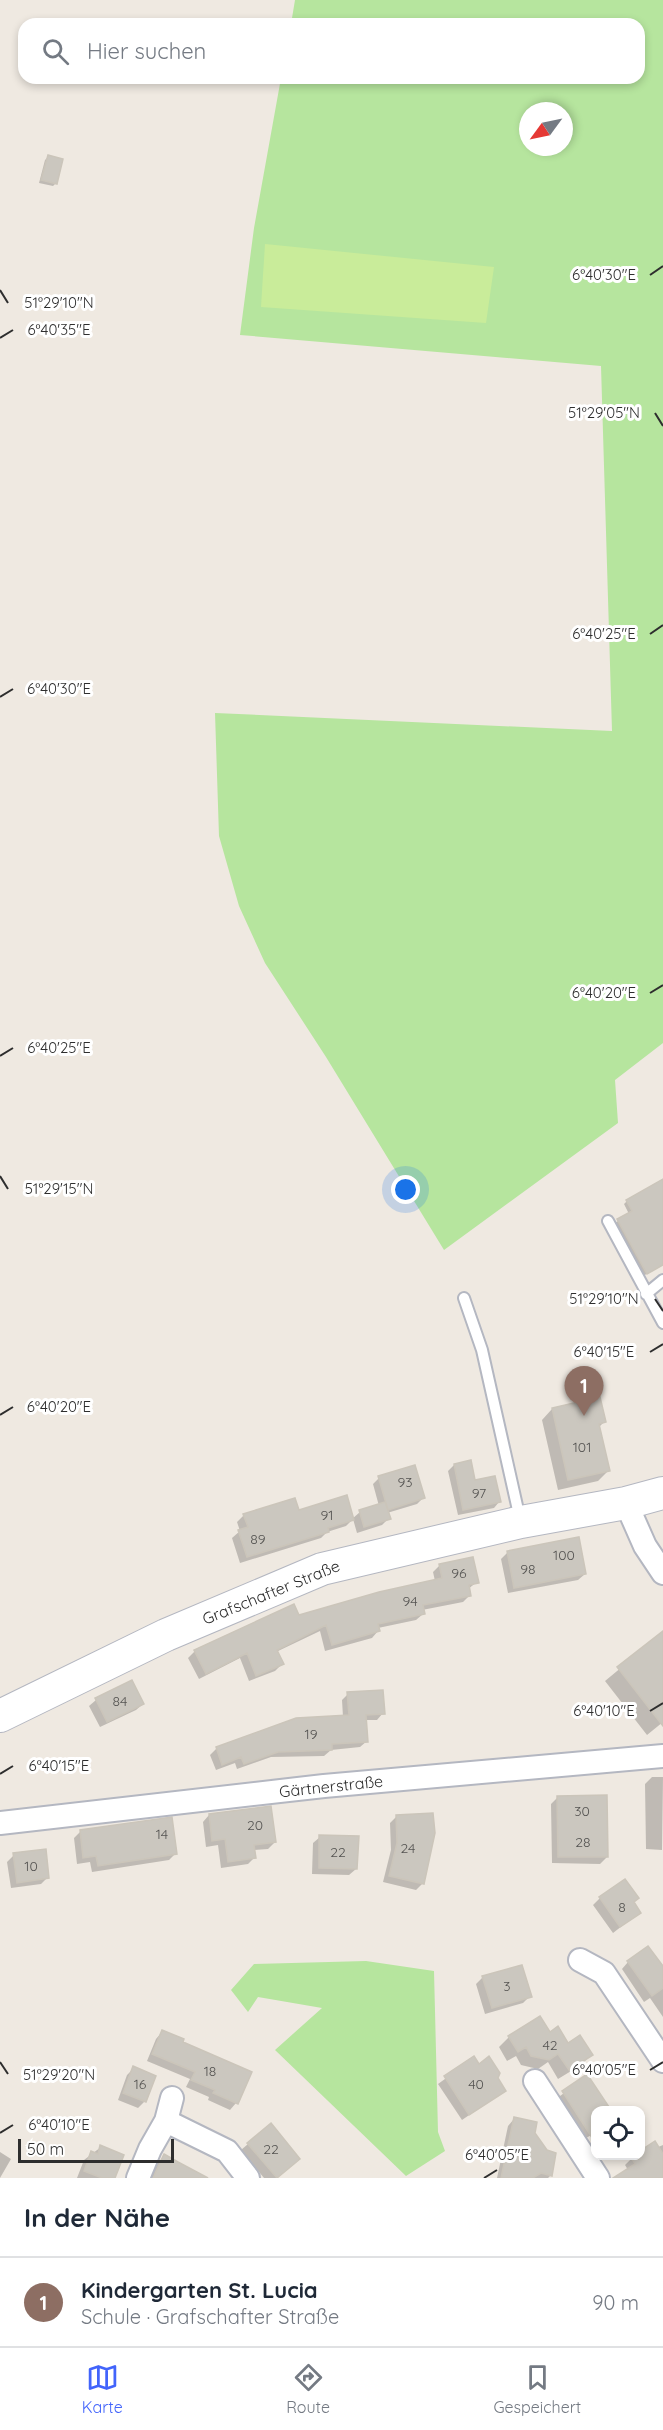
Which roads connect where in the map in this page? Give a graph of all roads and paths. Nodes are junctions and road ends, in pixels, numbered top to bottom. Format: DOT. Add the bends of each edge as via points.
graph roads {
  1 [pos="608,1221"];
  2 [pos="663,1280"];
  3 [pos="646,1294"];
  4 [pos="464,1298"];
  5 [pos="663,1323"];
  6 [pos="663,1493"];
  7 [pos="626,1503"];
  8 [pos="521,1522"];
  9 [pos="663,1573"];
  10 [pos="0,1716"];
  11 [pos="663,1756"];
  12 [pos="0,1822"];
  13 [pos="580,1960"];
  14 [pos="663,2061"];
  15 [pos="536,2081"];
  16 [pos="172,2098"];
  17 [pos="166,2121"];
  18 [pos="138,2178"];
  19 [pos="248,2178"];
  20 [pos="598,2178"];
  1 -- 3 [label="lane"];
  2 -- 3 [label="lane"];
  3 -- 5 [label="lane"];
  4 -- 8 [label="lane" via="482,1350"];
  6 -- 7 [label="main road, Grafschafter Straße"];
  7 -- 8 [label="main road, Grafschafter Straße"];
  7 -- 9 [label="street" via="645,1546"];
  8 -- 10 [label="main road, Grafschafter Straße" via="322,1569 166,1635"];
  11 -- 12 [label="street, Gärtnerstraße" via="324,1786"];
  13 -- 14 [label="street" via="604,1973"];
  15 -- 20 [label="street"];
  16 -- 17 [label="street"];
  17 -- 18 [label="street"];
  17 -- 19 [label="street" via="227,2151"];
}
